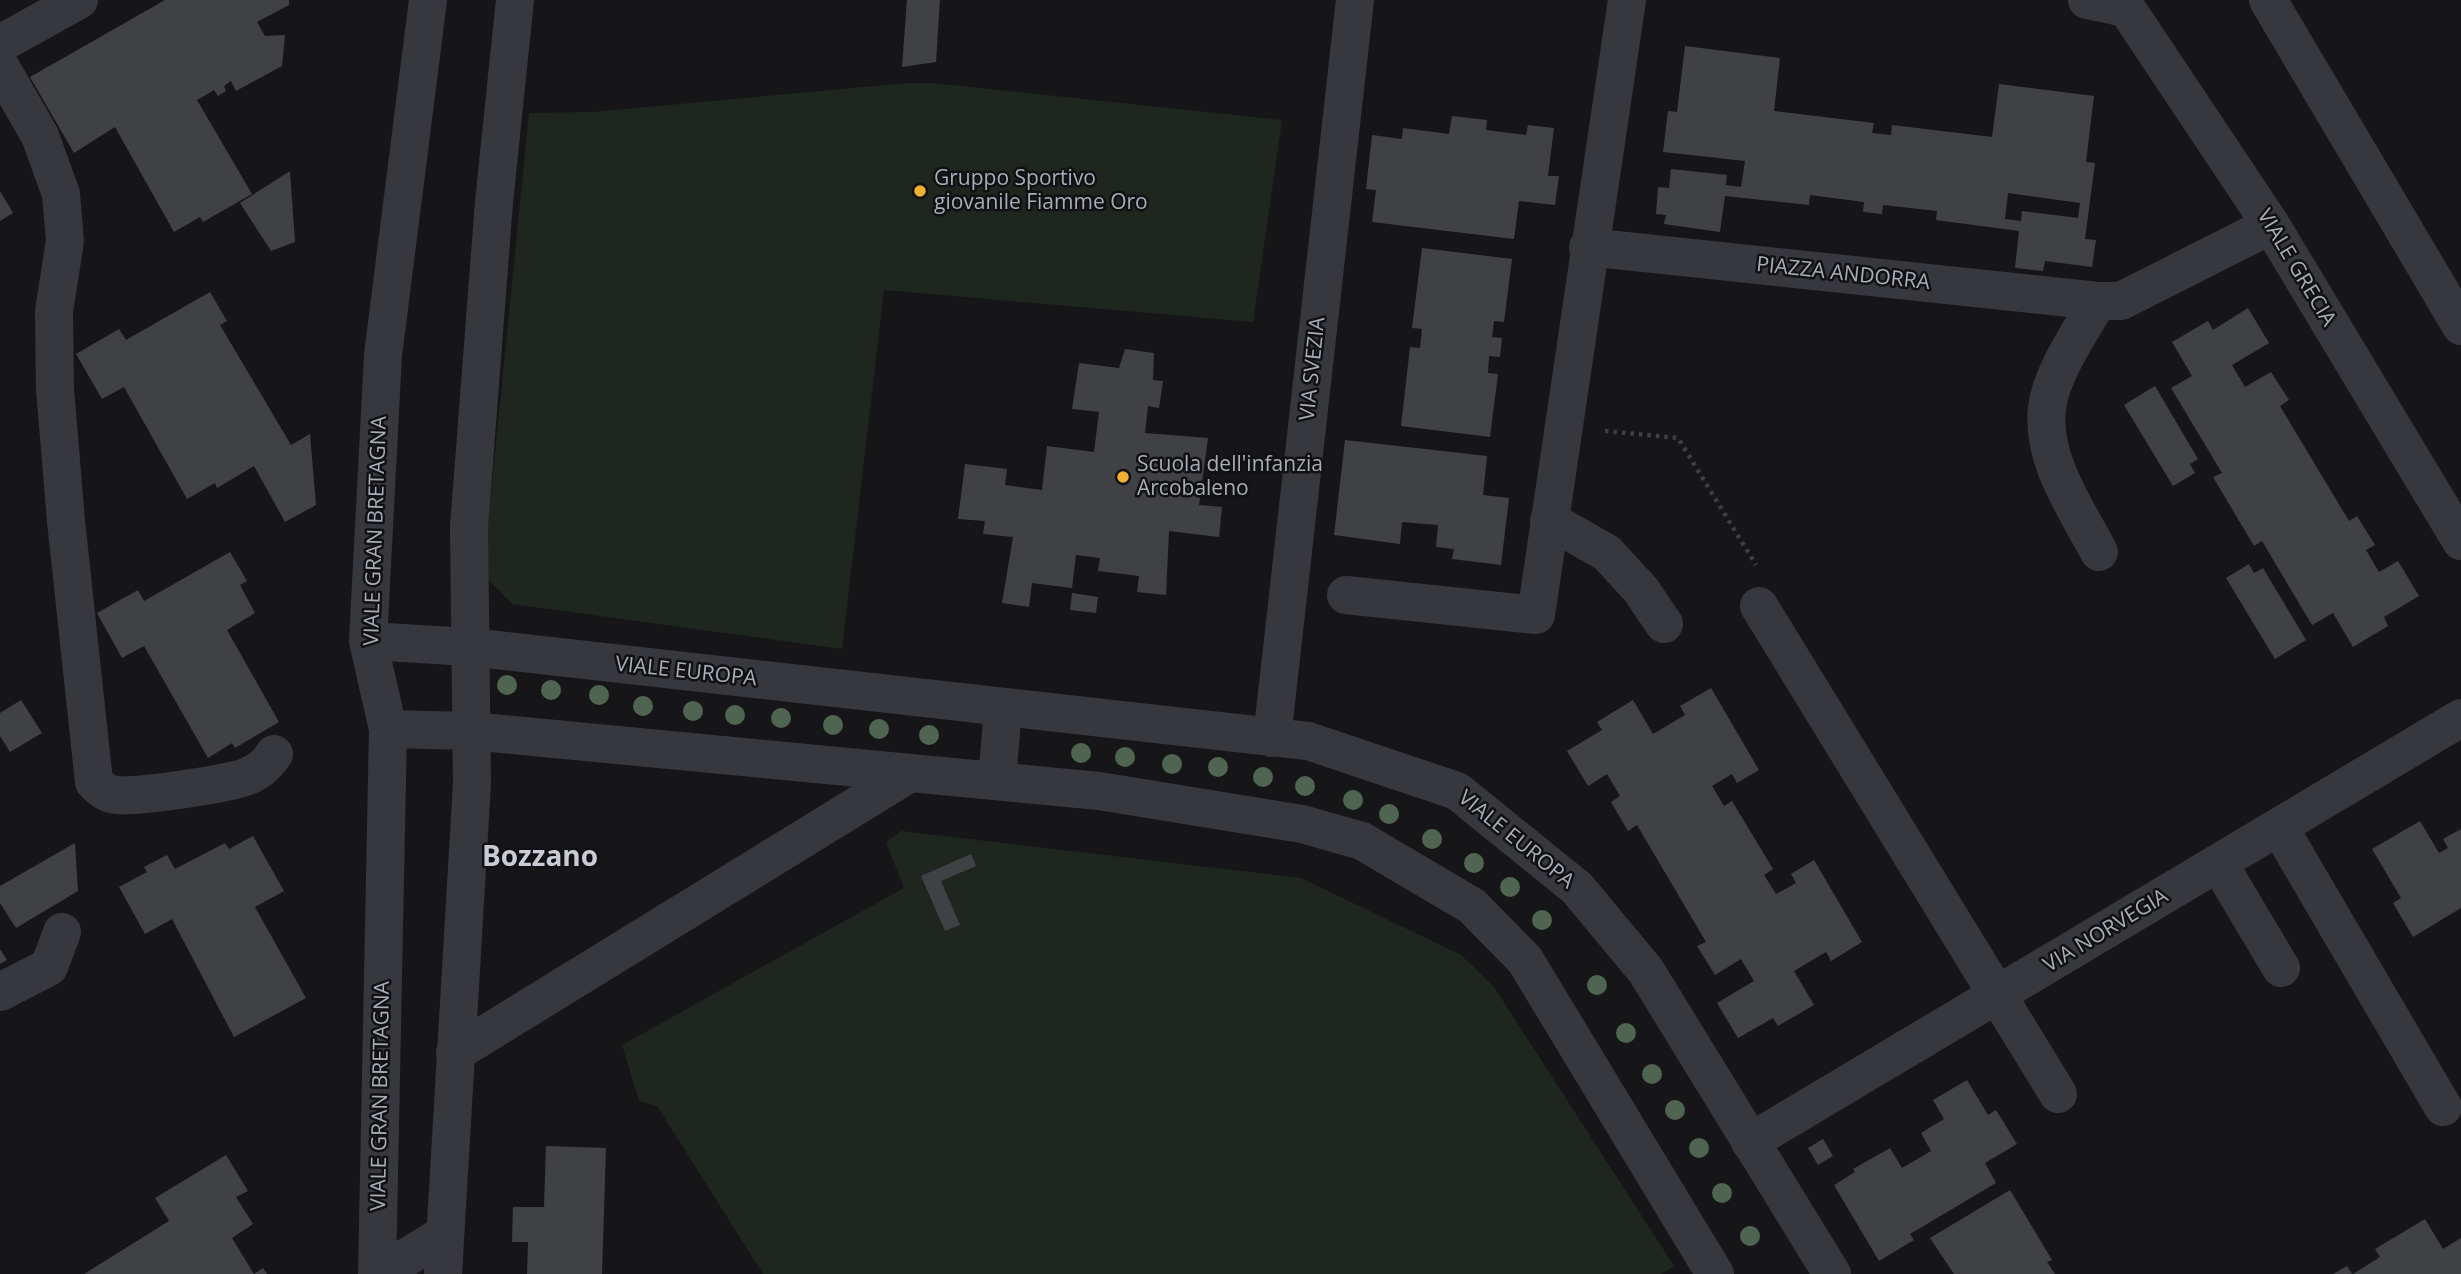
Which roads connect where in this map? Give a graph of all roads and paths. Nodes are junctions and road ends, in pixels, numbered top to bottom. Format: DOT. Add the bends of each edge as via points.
graph roads {
  1 [pos="79,0"];
  2 [pos="428,0"];
  3 [pos="515,0"];
  4 [pos="1355,0"];
  5 [pos="1626,0"];
  6 [pos="2087,0"];
  7 [pos="2268,0"];
  8 [pos="2123,4"];
  9 [pos="0,44"];
  10 [pos="0,66"];
  11 [pos="2271,225"];
  12 [pos="1588,247"];
  13 [pos="2098,301"];
  14 [pos="2461,326"];
  15 [pos="1562,428"];
  16 [pos="1549,520"];
  17 [pos="2461,541"];
  18 [pos="2099,552"];
  19 [pos="1758,568"];
  20 [pos="1346,594"];
  21 [pos="1759,606"];
  22 [pos="1664,624"];
  23 [pos="368,641"];
  24 [pos="470,647"];
  25 [pos="1003,708"];
  26 [pos="2461,718"];
  27 [pos="388,729"];
  28 [pos="471,731"];
  29 [pos="1272,738"];
  30 [pos="274,754"];
  31 [pos="910,773"];
  32 [pos="997,781"];
  33 [pos="2279,827"];
  34 [pos="2219,864"];
  35 [pos="62,932"];
  36 [pos="2281,968"];
  37 [pos="0,992"];
  38 [pos="1998,995"];
  39 [pos="454,1053"];
  40 [pos="2058,1094"];
  41 [pos="2443,1107"];
  42 [pos="1750,1142"];
  43 [pos="443,1235"];
  44 [pos="378,1274"];
  45 [pos="443,1274"];
  46 [pos="1714,1274"];
  47 [pos="1832,1274"];
  1 -- 9 [label="street"];
  2 -- 23 [label="street, VIALE GRAN BRETAGNA" via="383,355"];
  3 -- 24 [label="street" via="469,527"];
  4 -- 29 [label="street, VIA SVEZIA"];
  5 -- 12 [label="street"];
  6 -- 8 [label="street"];
  7 -- 14 [label="street"];
  8 -- 11 [label="street, VIALE GRECIA"];
  10 -- 30 [label="street" via="40,136 61,194 65,241 54,311 55,388 94,782 114,795 171,791 249,776"];
  11 -- 13 [label="street, PIAZZA ANDORRA" via="2121,301"];
  11 -- 17 [label="street, VIALE GRECIA"];
  12 -- 13 [label="street, PIAZZA ANDORRA"];
  12 -- 15 [label="street"];
  13 -- 18 [label="street" via="2062,364 2047,407 2053,463"];
  15 -- 16 [label="street"];
  15 -- 19 [label="path" via="1678,438"];
  16 -- 20 [label="street" via="1536,615"];
  16 -- 22 [label="street" via="1607,553"];
  21 -- 38 [label="street"];
  23 -- 24 [label="street, VIALE EUROPA"];
  23 -- 27 [label="street, VIALE GRAN BRETAGNA"];
  24 -- 25 [label="street, VIALE EUROPA"];
  24 -- 28 [label="street"];
  25 -- 29 [label="street, VIALE EUROPA"];
  25 -- 32 [label="street"];
  26 -- 33 [label="street, VIA NORVEGIA"];
  27 -- 28 [label="street"];
  27 -- 44 [label="street, VIALE GRAN BRETAGNA"];
  28 -- 31 [label="street"];
  28 -- 39 [label="street" via="472,782"];
  29 -- 42 [label="street, VIALE EUROPA" via="1308,741 1457,791 1577,888 1646,971"];
  31 -- 32 [label="street"];
  31 -- 39 [label="street"];
  32 -- 46 [label="street" via="1099,791 1302,824 1362,841 1472,906 1525,960"];
  33 -- 34 [label="street, VIA NORVEGIA"];
  33 -- 41 [label="street"];
  34 -- 36 [label="street"];
  34 -- 38 [label="street, VIA NORVEGIA"];
  35 -- 37 [label="street" via="49,967"];
  38 -- 40 [label="street"];
  38 -- 42 [label="street, VIA NORVEGIA"];
  39 -- 43 [label="street"];
  42 -- 47 [label="street, VIALE EUROPA"];
  43 -- 44 [label="street, VIALE GRAN BRETAGNA"];
  43 -- 45 [label="street"];
}
